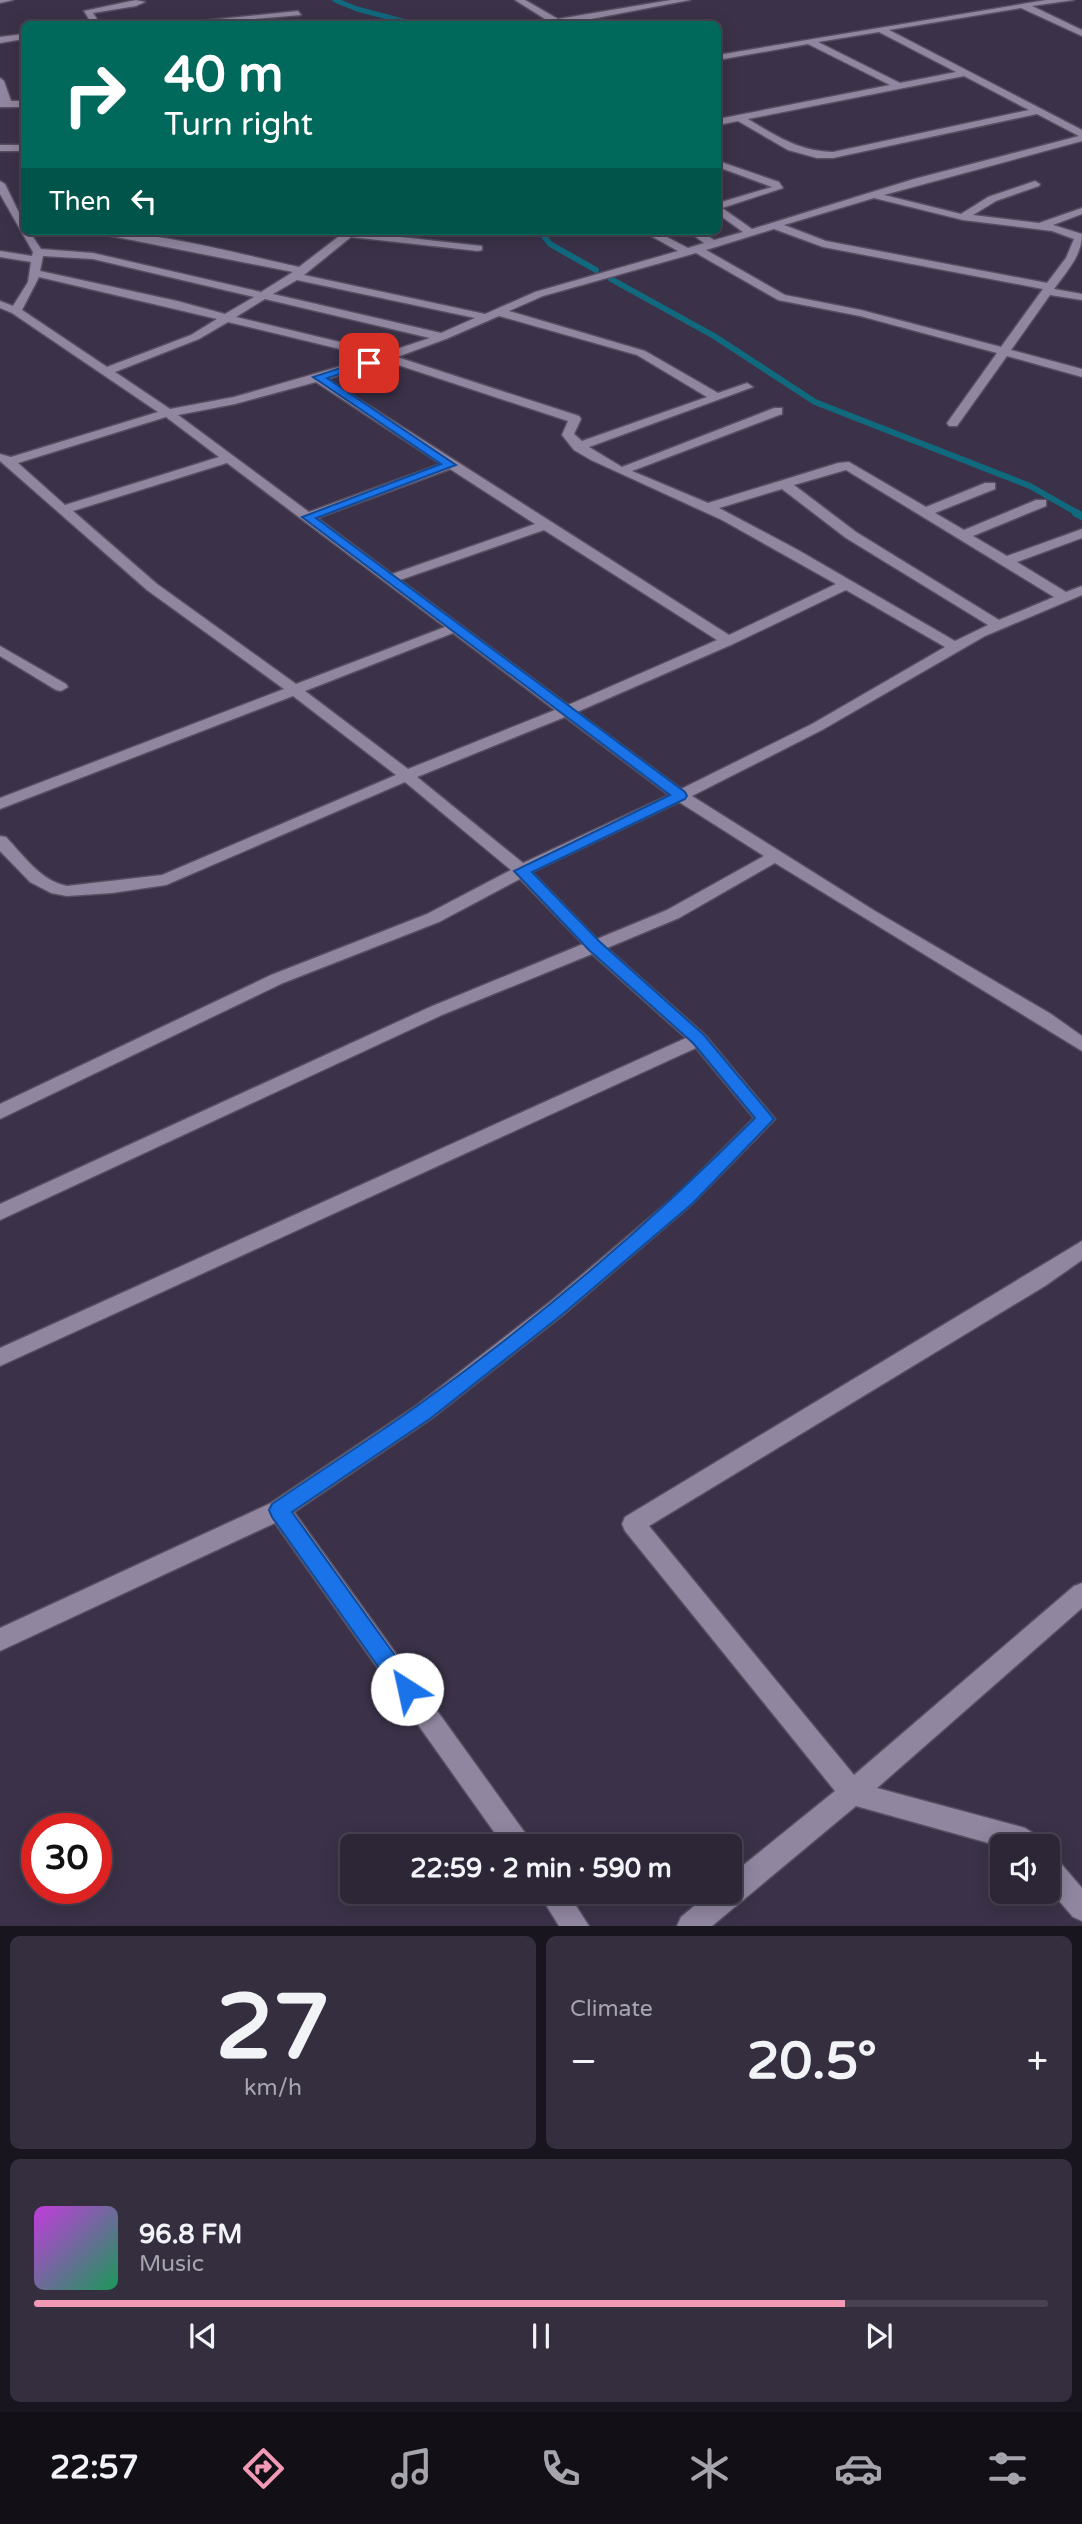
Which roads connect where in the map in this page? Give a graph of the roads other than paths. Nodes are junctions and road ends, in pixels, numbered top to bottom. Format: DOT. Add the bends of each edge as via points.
graph roads {
  1 [pos="9,0"];
  2 [pos="140,0"];
  3 [pos="519,0"];
  4 [pos="685,0"];
  5 [pos="1009,0"];
  6 [pos="1070,0"];
  7 [pos="0,1"];
  8 [pos="1021,5"];
  9 [pos="298,13"];
  10 [pos="94,21"];
  11 [pos="209,21"];
  12 [pos="556,21"];
  13 [pos="570,21"];
  14 [pos="880,29"];
  15 [pos="1082,33"];
  16 [pos="21,37"];
  17 [pos="0,40"];
  18 [pos="809,41"];
  19 [pos="721,56"];
  20 [pos="965,73"];
  21 [pos="0,81"];
  22 [pos="898,86"];
  23 [pos="4,104"];
  24 [pos="1039,111"];
  25 [pos="740,118"];
  26 [pos="721,121"];
  27 [pos="1082,136"];
  28 [pos="0,148"];
  29 [pos="21,148"];
  30 [pos="721,165"];
  31 [pos="0,184"];
  32 [pos="1035,184"];
  33 [pos="873,194"];
  34 [pos="8,199"];
  35 [pos="21,200"];
  36 [pos="721,207"];
  37 [pos="721,210"];
  38 [pos="1082,211"];
  39 [pos="963,217"];
  40 [pos="21,220"];
  41 [pos="774,225"];
  42 [pos="1040,226"];
  43 [pos="750,232"];
  44 [pos="28,235"];
  45 [pos="116,235"];
  46 [pos="348,235"];
  47 [pos="368,235"];
  48 [pos="657,235"];
  49 [pos="699,235"];
  50 [pos="1081,238"];
  51 [pos="712,244"];
  52 [pos="478,248"];
  53 [pos="692,251"];
  54 [pos="0,254"];
  55 [pos="38,256"];
  56 [pos="34,273"];
  57 [pos="298,273"];
  58 [pos="1049,289"];
  59 [pos="264,295"];
  60 [pos="1082,297"];
  61 [pos="0,304"];
  62 [pos="16,311"];
  63 [pos="494,315"];
  64 [pos="226,318"];
  65 [pos="442,337"];
  66 [pos="1004,351"];
  67 [pos="387,357"];
  68 [pos="106,371"];
  69 [pos="1082,373"];
  70 [pos="318,377"];
  71 [pos="747,387"];
  72 [pos="717,398"];
  73 [pos="778,411"];
  74 [pos="168,413"];
  75 [pos="953,423"];
  76 [pos="578,447"];
  77 [pos="4,458"];
  78 [pos="229,458"];
  79 [pos="450,465"];
  80 [pos="622,471"];
  81 [pos="784,484"];
  82 [pos="990,486"];
  83 [pos="1041,503"];
  84 [pos="706,508"];
  85 [pos="62,510"];
  86 [pos="926,512"];
  87 [pos="308,517"];
  88 [pos="544,525"];
  89 [pos="1082,533"];
  90 [pos="963,535"];
  91 [pos="1006,561"];
  92 [pos="390,579"];
  93 [pos="845,585"];
  94 [pos="1082,590"];
  95 [pos="1065,597"];
  96 [pos="998,625"];
  97 [pos="454,628"];
  98 [pos="727,641"];
  99 [pos="955,647"];
  100 [pos="0,650"];
  101 [pos="61,687"];
  102 [pos="295,690"];
  103 [pos="566,711"];
  104 [pos="406,775"];
  105 [pos="680,796"];
  106 [pos="0,804"];
  107 [pos="0,841"];
  108 [pos="776,856"];
  109 [pos="522,871"];
  110 [pos="594,946"];
  111 [pos="699,1039"];
  112 [pos="1082,1045"];
  113 [pos="0,1112"];
  114 [pos="0,1213"];
  115 [pos="1082,1249"];
  116 [pos="0,1357"];
  117 [pos="279,1510"];
  118 [pos="1082,1593"];
  119 [pos="0,1640"];
  120 [pos="852,1793"];
  121 [pos="510,1834"];
  122 [pos="1000,1834"];
  123 [pos="1060,1882"];
  124 [pos="560,1904"];
  125 [pos="1082,1908"];
  126 [pos="576,1926"];
  127 [pos="690,1926"];
  1 -- 7 [label="street"];
  2 -- 10 [label="street" via="88,11"];
  3 -- 12 [label="street"];
  4 -- 13 [label="street"];
  5 -- 8 [label="street"];
  6 -- 8 [label="street"];
  8 -- 14 [label="street"];
  8 -- 15 [label="street"];
  9 -- 11 [label="street"];
  14 -- 18 [label="street"];
  14 -- 20 [label="street"];
  16 -- 17 [label="street"];
  18 -- 19 [label="street"];
  18 -- 22 [label="street"];
  20 -- 22 [label="street"];
  20 -- 24 [label="street"];
  21 -- 23 [label="street"];
  22 -- 25 [label="street"];
  24 -- 25 [label="street" via="820,157 800,152"];
  24 -- 27 [label="street"];
  25 -- 26 [label="street"];
  27 -- 33 [label="street"];
  28 -- 29 [label="street"];
  30 -- 36 [label="street" via="778,188"];
  31 -- 34 [label="street"];
  32 -- 39 [label="street" via="992,199"];
  33 -- 39 [label="street"];
  33 -- 41 [label="street"];
  34 -- 35 [label="street"];
  34 -- 40 [label="street"];
  37 -- 43 [label="street"];
  38 -- 42 [label="street"];
  39 -- 42 [label="street"];
  41 -- 43 [label="street"];
  41 -- 58 [label="street" via="823,244"];
  42 -- 50 [label="street"];
  43 -- 51 [label="street"];
  44 -- 55 [label="street"];
  45 -- 57 [label="street"];
  46 -- 57 [label="street"];
  47 -- 52 [label="street"];
  48 -- 53 [label="street"];
  49 -- 51 [label="street"];
  50 -- 58 [label="street"];
  51 -- 53 [label="street"];
  53 -- 63 [label="street" via="539,294"];
  53 -- 66 [label="street" via="782,298 848,309"];
  54 -- 55 [label="street"];
  55 -- 56 [label="street"];
  55 -- 59 [label="street" via="93,256"];
  56 -- 62 [label="street"];
  56 -- 64 [label="street"];
  57 -- 59 [label="street"];
  57 -- 63 [label="street"];
  58 -- 60 [label="street"];
  58 -- 66 [label="street"];
  59 -- 64 [label="street"];
  59 -- 65 [label="street"];
  61 -- 62 [label="street"];
  62 -- 68 [label="street"];
  63 -- 65 [label="street"];
  63 -- 72 [label="street" via="641,354"];
  64 -- 67 [label="street"];
  64 -- 68 [label="street" via="195,337"];
  65 -- 67 [label="street"];
  66 -- 69 [label="street"];
  66 -- 75 [label="street"];
  67 -- 70 [label="street"];
  67 -- 76 [label="street" via="575,419 568,435"];
  68 -- 74 [label="street"];
  70 -- 74 [label="street"];
  70 -- 79 [label="street"];
  71 -- 72 [label="street"];
  72 -- 76 [label="street"];
  73 -- 80 [label="street"];
  74 -- 77 [label="street"];
  74 -- 78 [label="street"];
  76 -- 80 [label="street"];
  77 -- 85 [label="street"];
  78 -- 85 [label="street"];
  78 -- 87 [label="street"];
  79 -- 87 [label="street"];
  79 -- 88 [label="street"];
  80 -- 84 [label="street"];
  81 -- 84 [label="street"];
  81 -- 86 [label="street" via="849,466"];
  81 -- 96 [label="street" via="851,535"];
  82 -- 86 [label="street"];
  83 -- 90 [label="street"];
  84 -- 93 [label="street"];
  85 -- 102 [label="street" via="152,587"];
  86 -- 90 [label="street"];
  87 -- 92 [label="street"];
  88 -- 92 [label="street"];
  88 -- 98 [label="street"];
  89 -- 91 [label="street"];
  90 -- 91 [label="street"];
  91 -- 95 [label="street"];
  92 -- 97 [label="street"];
  93 -- 98 [label="street"];
  93 -- 99 [label="street"];
  94 -- 95 [label="street"];
  95 -- 96 [label="street"];
  96 -- 99 [label="street"];
  97 -- 102 [label="street"];
  97 -- 103 [label="street"];
  98 -- 103 [label="street"];
  99 -- 105 [label="street" via="817,727"];
  100 -- 101 [label="street"];
  102 -- 104 [label="street"];
  102 -- 106 [label="street"];
  103 -- 104 [label="street"];
  103 -- 105 [label="street"];
  104 -- 107 [label="street" via="166,880 112,888 51,888"];
  104 -- 109 [label="street"];
  105 -- 108 [label="street"];
  105 -- 109 [label="street"];
  108 -- 110 [label="street" via="673,914"];
  108 -- 112 [label="street" via="1045,1018"];
  109 -- 110 [label="street"];
  109 -- 113 [label="street" via="433,918 277,979"];
  110 -- 111 [label="street"];
  110 -- 114 [label="street" via="436,1011"];
  111 -- 116 [label="street"];
  111 -- 117 [label="street" via="765,1119 686,1198 557,1308 424,1412"];
  115 -- 120 [label="street" via="634,1524"];
  117 -- 119 [label="street"];
  117 -- 121 [label="street"];
  118 -- 120 [label="street"];
  120 -- 122 [label="street"];
  120 -- 127 [label="street"];
  123 -- 125 [label="street"];
  124 -- 126 [label="street"];
}
